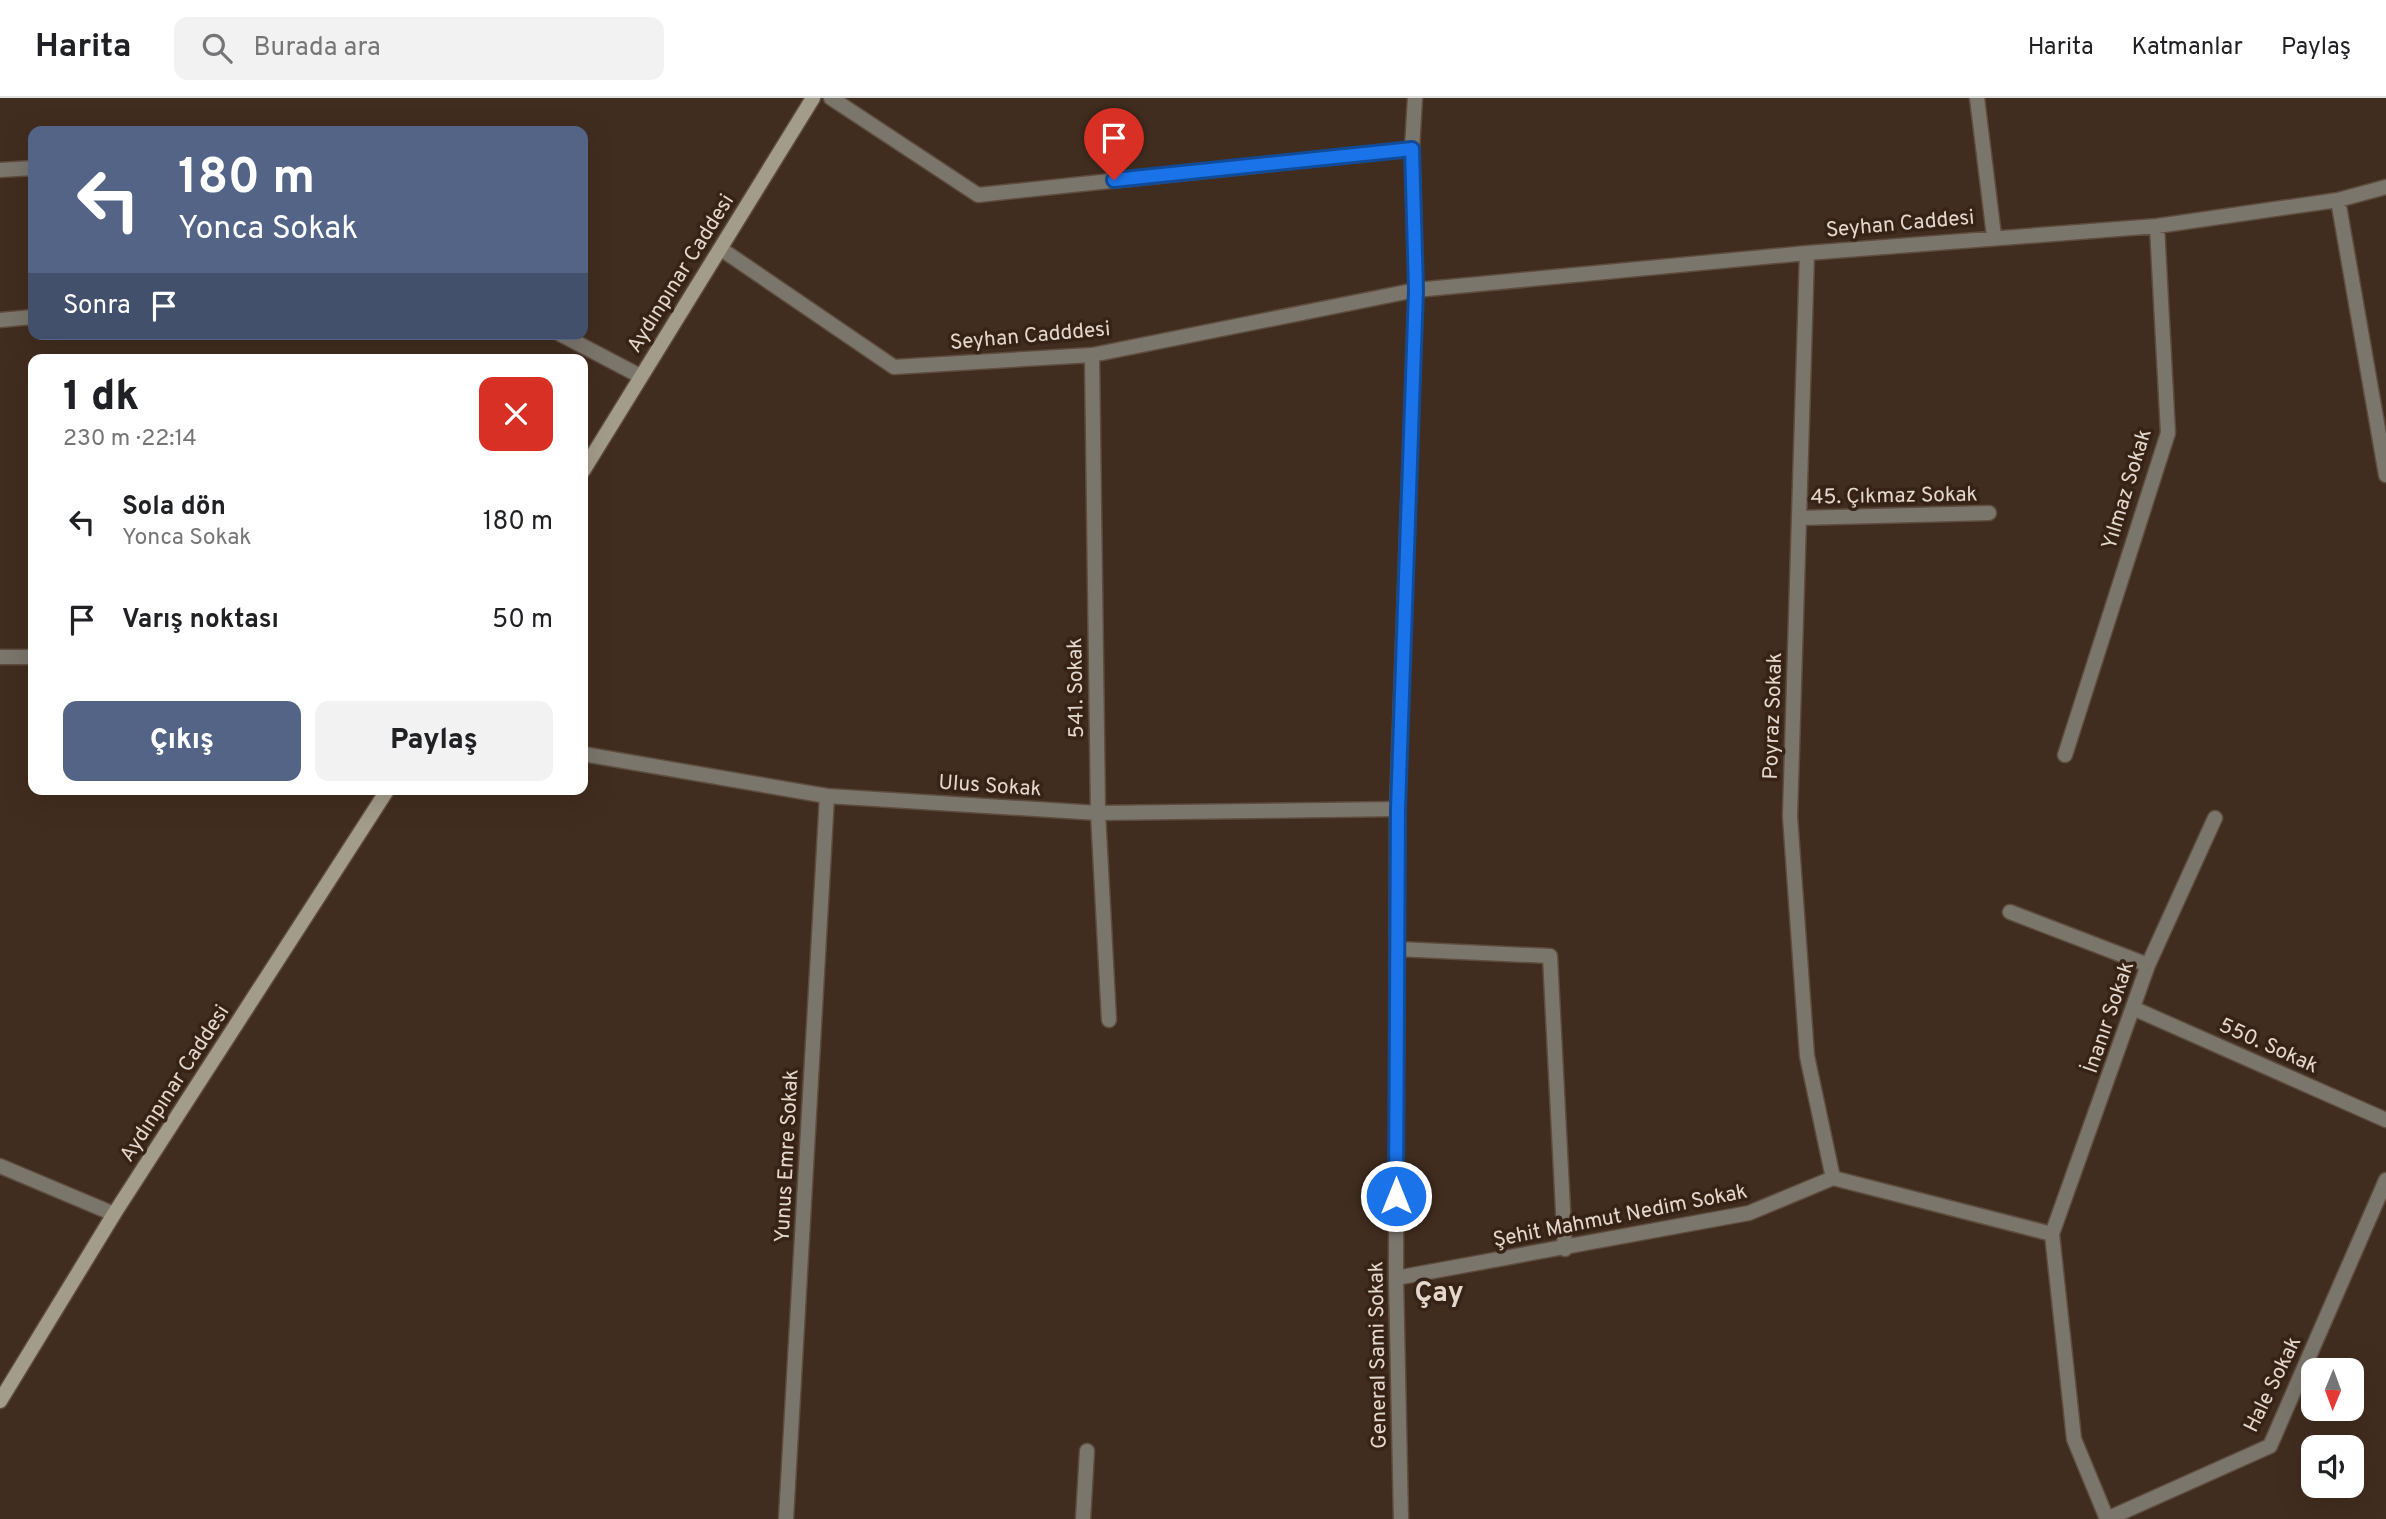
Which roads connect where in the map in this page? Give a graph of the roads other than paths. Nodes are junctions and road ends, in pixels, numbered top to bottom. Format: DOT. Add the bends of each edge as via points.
graph roads {
  1 [pos="813,98"];
  2 [pos="831,98"];
  3 [pos="1415,98"];
  4 [pos="1977,98"];
  5 [pos="1412,149"];
  6 [pos="28,168"];
  7 [pos="0,170"];
  8 [pos="2386,187"];
  9 [pos="2338,200"];
  10 [pos="2157,226"];
  11 [pos="1994,236"];
  12 [pos="721,249"];
  13 [pos="1807,253"];
  14 [pos="1416,290"];
  15 [pos="28,317"];
  16 [pos="0,320"];
  17 [pos="571,340"];
  18 [pos="1092,355"];
  19 [pos="640,376"];
  20 [pos="588,463"];
  21 [pos="2386,475"];
  22 [pos="1989,513"];
  23 [pos="1799,518"];
  24 [pos="0,657"];
  25 [pos="28,657"];
  26 [pos="588,755"];
  27 [pos="2065,755"];
  28 [pos="384,795"];
  29 [pos="827,796"];
  30 [pos="1398,809"];
  31 [pos="1098,813"];
  32 [pos="2215,818"];
  33 [pos="2010,912"];
  34 [pos="1397,949"];
  35 [pos="2148,965"];
  36 [pos="2135,1009"];
  37 [pos="1109,1020"];
  38 [pos="2386,1120"];
  39 [pos="0,1166"];
  40 [pos="1833,1178"];
  41 [pos="2386,1180"];
  42 [pos="114,1214"];
  43 [pos="2052,1234"];
  44 [pos="1565,1249"];
  45 [pos="1396,1278"];
  46 [pos="0,1401"];
  47 [pos="1087,1451"];
  48 [pos="786,1519"];
  49 [pos="1083,1519"];
  50 [pos="1401,1519"];
  51 [pos="2107,1519"];
  1 -- 12 [label="main road, Aydınpınar Caddesi"];
  2 -- 5 [label="street" via="978,195"];
  3 -- 5 [label="street, General Sami Sokak"];
  4 -- 11 [label="street"];
  5 -- 14 [label="street, General Sami Sokak"];
  6 -- 7 [label="street"];
  8 -- 9 [label="street, Seyhan Caddesi"];
  9 -- 10 [label="street, Seyhan Caddesi"];
  9 -- 21 [label="street"];
  10 -- 11 [label="street, Seyhan Caddesi"];
  10 -- 27 [label="street, Yılmaz Sokak" via="2168,433"];
  11 -- 13 [label="street, Seyhan Caddesi"];
  12 -- 18 [label="street, Seyhan Cadddesi" via="894,367"];
  12 -- 19 [label="main road, Aydınpınar Caddesi"];
  13 -- 14 [label="street, Seyhan Caddesi"];
  13 -- 23 [label="street, Poyraz Sokak"];
  14 -- 18 [label="street, Seyhan Cadddesi"];
  14 -- 30 [label="street, General Sami Sokak"];
  15 -- 16 [label="street"];
  17 -- 19 [label="street"];
  18 -- 31 [label="street, 541. Sokak"];
  19 -- 20 [label="main road, Aydınpınar Caddesi"];
  22 -- 23 [label="street, 45. Çıkmaz Sokak"];
  23 -- 40 [label="street, Poyraz Sokak" via="1790,816 1807,1056"];
  24 -- 25 [label="street"];
  26 -- 29 [label="street, Ulus Sokak"];
  28 -- 42 [label="main road, Aydınpınar Caddesi"];
  29 -- 31 [label="street, Ulus Sokak"];
  29 -- 48 [label="street, Yunus Emre Sokak"];
  30 -- 31 [label="street, Ulus Sokak"];
  30 -- 34 [label="street, General Sami Sokak"];
  31 -- 37 [label="street, 541. Sokak"];
  32 -- 35 [label="street, İnanır Sokak"];
  33 -- 35 [label="street"];
  34 -- 44 [label="street" via="1550,956"];
  34 -- 45 [label="street, General Sami Sokak"];
  35 -- 36 [label="street, İnanır Sokak"];
  36 -- 38 [label="street, 550. Sokak"];
  36 -- 43 [label="street, İnanır Sokak"];
  39 -- 42 [label="street"];
  40 -- 43 [label="street"];
  40 -- 44 [label="street, Şehit Mahmut Nedim Sokak" via="1749,1213"];
  41 -- 51 [label="street, Hale Sokak" via="2270,1446"];
  42 -- 46 [label="main road, Aydınpınar Caddesi"];
  43 -- 51 [label="street" via="2074,1439"];
  44 -- 45 [label="street, Şehit Mahmut Nedim Sokak"];
  45 -- 50 [label="street, General Sami Sokak"];
  47 -- 49 [label="street"];
}
